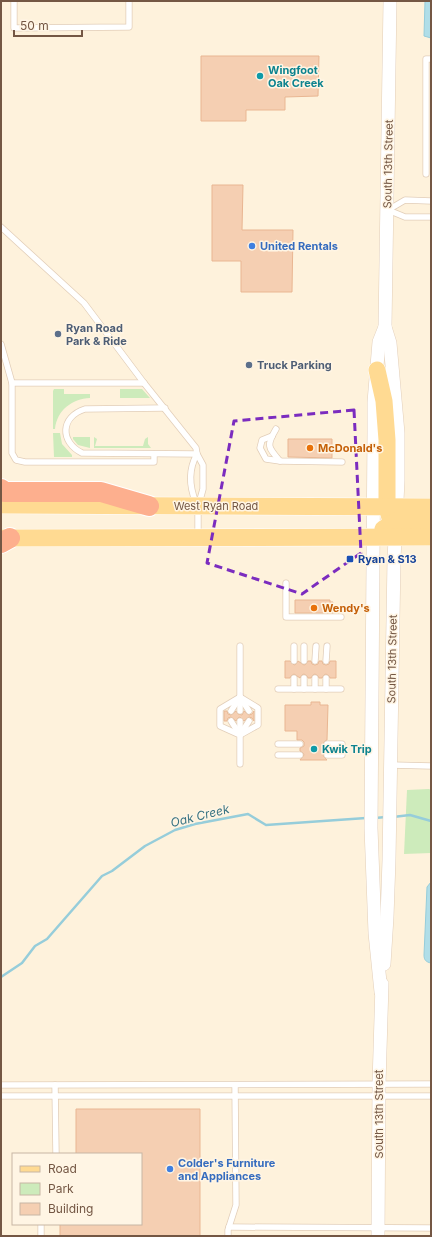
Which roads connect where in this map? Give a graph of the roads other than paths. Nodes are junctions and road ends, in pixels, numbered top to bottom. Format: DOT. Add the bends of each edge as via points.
graph roads {
  1 [pos="14,1"];
  2 [pos="129,1"];
  3 [pos="390,1"];
  4 [pos="431,59"];
  5 [pos="426,174"];
  6 [pos="431,200"];
  7 [pos="387,210"];
  8 [pos="431,218"];
  9 [pos="1,227"];
  10 [pos="384,327"];
  11 [pos="1,344"];
  12 [pos="377,370"];
  13 [pos="144,382"];
  14 [pos="12,383"];
  15 [pos="165,408"];
  16 [pos="276,429"];
  17 [pos="272,436"];
  18 [pos="154,454"];
  19 [pos="197,454"];
  20 [pos="280,462"];
  21 [pos="342,462"];
  22 [pos="1,490"];
  23 [pos="1,505"];
  24 [pos="149,506"];
  25 [pos="198,507"];
  26 [pos="431,507"];
  27 [pos="390,517"];
  28 [pos="431,520"];
  29 [pos="373,536"];
  30 [pos="198,537"];
  31 [pos="431,537"];
  32 [pos="4,540"];
  33 [pos="286,583"];
  34 [pos="341,616"];
  35 [pos="240,646"];
  36 [pos="294,646"];
  37 [pos="304,646"];
  38 [pos="316,646"];
  39 [pos="327,646"];
  40 [pos="294,661"];
  41 [pos="304,661"];
  42 [pos="315,661"];
  43 [pos="326,661"];
  44 [pos="294,678"];
  45 [pos="304,678"];
  46 [pos="315,678"];
  47 [pos="326,678"];
  48 [pos="278,689"];
  49 [pos="294,689"];
  50 [pos="304,689"];
  51 [pos="315,689"];
  52 [pos="326,689"];
  53 [pos="341,689"];
  54 [pos="240,697"];
  55 [pos="231,711"];
  56 [pos="240,711"];
  57 [pos="248,711"];
  58 [pos="231,720"];
  59 [pos="240,721"];
  60 [pos="249,721"];
  61 [pos="240,735"];
  62 [pos="278,744"];
  63 [pos="300,744"];
  64 [pos="327,744"];
  65 [pos="342,744"];
  66 [pos="278,755"];
  67 [pos="300,755"];
  68 [pos="327,755"];
  69 [pos="342,755"];
  70 [pos="240,764"];
  71 [pos="390,765"];
  72 [pos="431,766"];
  73 [pos="381,992"];
  74 [pos="431,1084"];
  75 [pos="1,1085"];
  76 [pos="55,1085"];
  77 [pos="235,1085"];
  78 [pos="379,1090"];
  79 [pos="1,1096"];
  80 [pos="55,1096"];
  81 [pos="234,1096"];
  82 [pos="431,1096"];
  83 [pos="56,1153"];
  84 [pos="41,1225"];
  85 [pos="229,1227"];
  86 [pos="431,1228"];
  87 [pos="378,1232"];
  88 [pos="41,1236"];
  89 [pos="228,1236"];
  1 -- 2 [label="lane" via="14,28 21,28 129,27"];
  3 -- 7 [label="street, South 13th Street"];
  4 -- 5 [label="lane" via="426,59"];
  6 -- 7 [label="lane" via="405,200"];
  7 -- 8 [label="lane" via="406,218"];
  7 -- 10 [label="street, South 13th Street"];
  9 -- 13 [label="lane" via="84,304"];
  10 -- 12 [label="street, South 13th Street" via="379,342"];
  10 -- 27 [label="street, South 13th Street" via="390,343 398,433"];
  11 -- 14 [label="lane"];
  12 -- 27 [label="main road" via="384,401 388,440"];
  13 -- 14 [label="lane"];
  13 -- 15 [label="lane"];
  14 -- 18 [label="lane" via="12,453 16,460 154,462"];
  15 -- 18 [label="lane" via="85,409 72,416 66,426 69,443 82,453"];
  15 -- 19 [label="lane" via="196,448"];
  16 -- 17 [label="lane"];
  17 -- 20 [label="lane" via="269,440 271,450"];
  17 -- 20 [label="lane" via="262,440 260,448 266,459"];
  18 -- 19 [label="lane"];
  19 -- 25 [label="lane" via="203,465 203,489"];
  19 -- 25 [label="lane" via="191,464 191,489"];
  20 -- 21 [label="lane"];
  22 -- 24 [label="highway" via="101,492"];
  23 -- 24 [label="main road, West Ryan Road"];
  24 -- 25 [label="main road, West Ryan Road"];
  25 -- 27 [label="main road, West Ryan Road"];
  25 -- 30 [label="lane"];
  26 -- 27 [label="main road, West Ryan Road"];
  27 -- 28 [label="main road"];
  27 -- 29 [label="main road, West Ryan Road"];
  27 -- 29 [label="street, South 13th Street"];
  27 -- 31 [label="main road, West Ryan Road"];
  27 -- 71 [label="street, South 13th Street"];
  29 -- 30 [label="main road, West Ryan Road"];
  29 -- 73 [label="street, South 13th Street" via="371,828 375,933"];
  30 -- 32 [label="main road, West Ryan Road"];
  33 -- 34 [label="lane" via="286,616"];
  35 -- 54 [label="lane"];
  36 -- 40 [label="lane"];
  37 -- 41 [label="lane"];
  38 -- 42 [label="lane"];
  39 -- 43 [label="lane"];
  44 -- 49 [label="lane"];
  45 -- 50 [label="lane"];
  46 -- 51 [label="lane"];
  47 -- 52 [label="lane"];
  48 -- 49 [label="lane"];
  49 -- 50 [label="lane"];
  50 -- 51 [label="lane"];
  51 -- 52 [label="lane"];
  52 -- 53 [label="lane"];
  54 -- 55 [label="lane"];
  54 -- 56 [label="lane"];
  54 -- 57 [label="lane"];
  54 -- 61 [label="lane" via="258,708 258,726"];
  54 -- 61 [label="lane" via="220,709 220,726"];
  58 -- 61 [label="lane"];
  59 -- 61 [label="lane"];
  60 -- 61 [label="lane"];
  61 -- 70 [label="lane"];
  62 -- 63 [label="lane"];
  64 -- 65 [label="lane"];
  66 -- 67 [label="lane"];
  68 -- 69 [label="lane"];
  71 -- 72 [label="lane"];
  71 -- 73 [label="street, South 13th Street" via="386,931"];
  73 -- 78 [label="street, South 13th Street"];
  74 -- 78 [label="lane"];
  75 -- 76 [label="lane"];
  76 -- 77 [label="lane"];
  76 -- 80 [label="lane"];
  77 -- 78 [label="lane"];
  77 -- 81 [label="lane"];
  78 -- 81 [label="lane"];
  78 -- 82 [label="lane"];
  78 -- 87 [label="street, South 13th Street"];
  79 -- 80 [label="lane"];
  80 -- 81 [label="lane"];
  80 -- 83 [label="lane"];
  81 -- 85 [label="lane" via="236,1205"];
  84 -- 88 [label="lane"];
  85 -- 87 [label="lane"];
  85 -- 89 [label="lane"];
  86 -- 87 [label="lane"];
}
